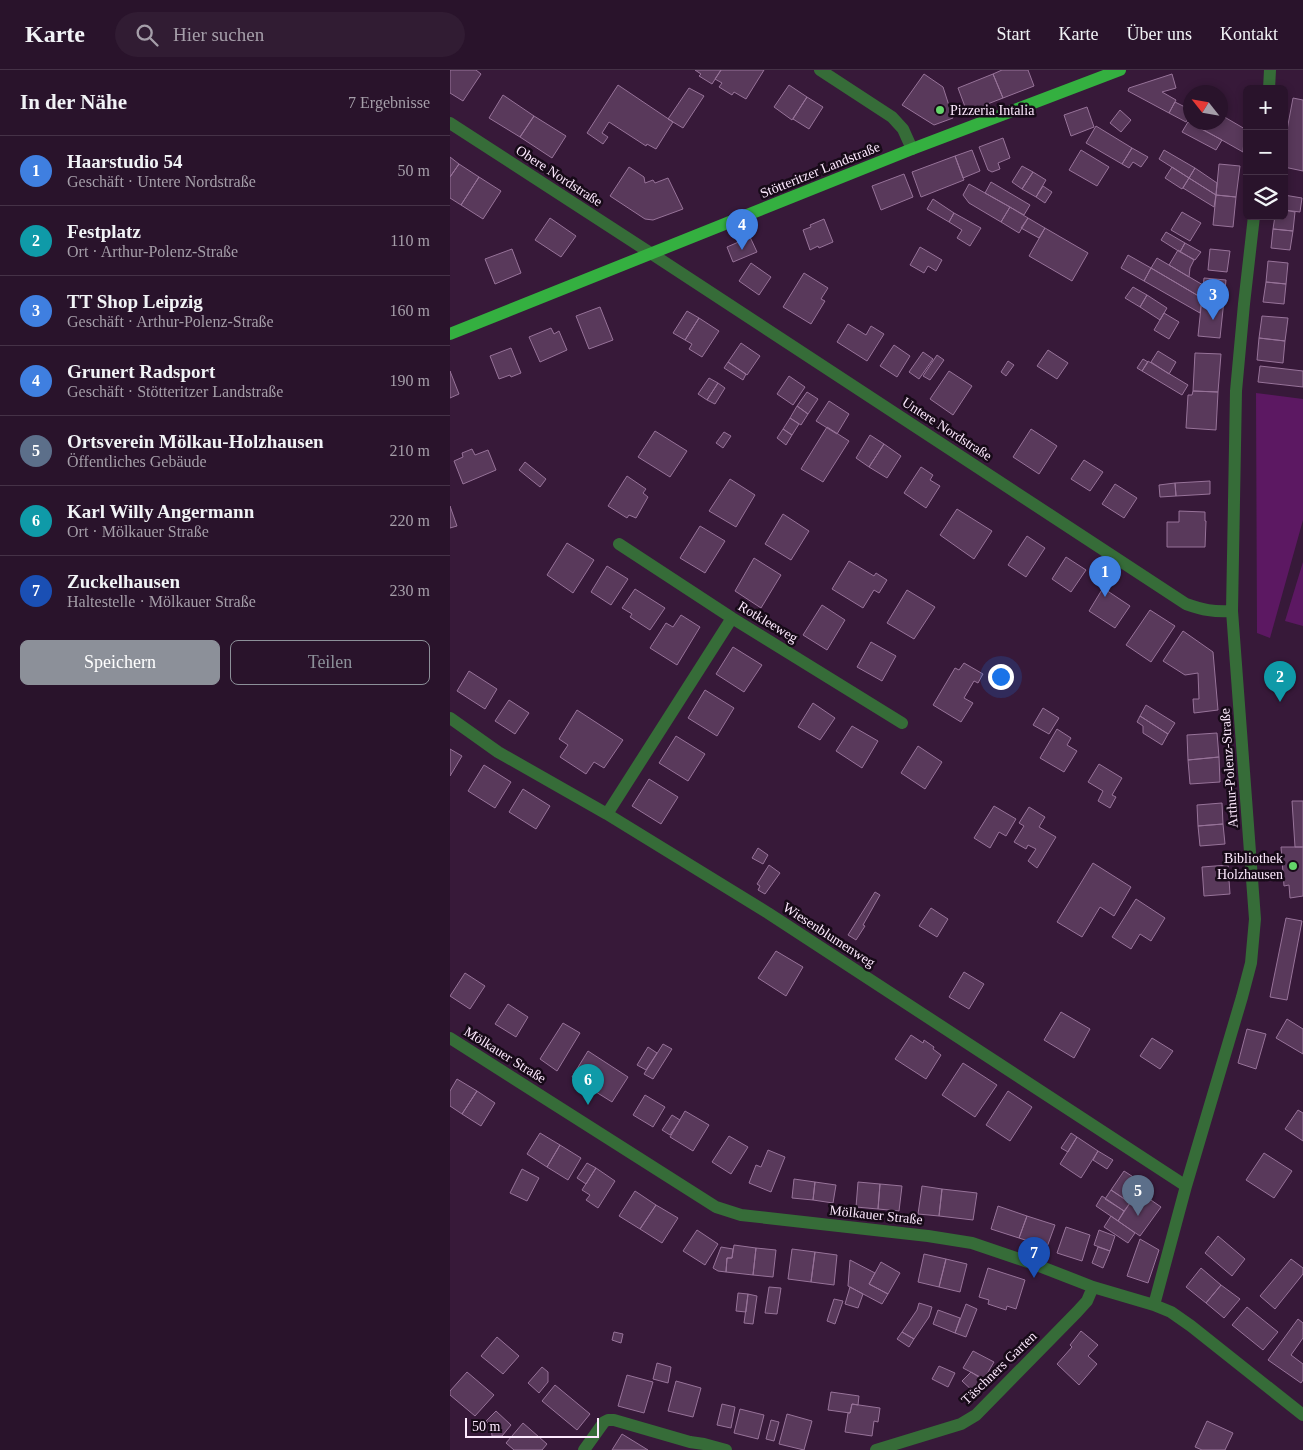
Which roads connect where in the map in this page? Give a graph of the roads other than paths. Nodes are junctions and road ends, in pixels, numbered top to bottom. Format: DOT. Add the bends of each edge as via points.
graph roads {
  1 [pos="820,70"];
  2 [pos="1120,70"];
  3 [pos="1270,70"];
  4 [pos="1269,85"];
  5 [pos="450,124"];
  6 [pos="912,150"];
  7 [pos="1254,220"];
  8 [pos="652,254"];
  9 [pos="450,334"];
  10 [pos="619,544"];
  11 [pos="1232,611"];
  12 [pos="732,618"];
  13 [pos="450,718"];
  14 [pos="902,722"];
  15 [pos="607,814"];
  16 [pos="450,1038"];
  17 [pos="1186,1186"];
  18 [pos="1093,1287"];
  19 [pos="1154,1304"];
  20 [pos="1303,1415"];
  21 [pos="687,1446"];
  22 [pos="584,1450"];
  23 [pos="726,1450"];
  24 [pos="876,1450"];
  1 -- 6 [label="street" via="892,117 903,129"];
  2 -- 6 [label="main road, Stötteritzer Landstraße"];
  3 -- 4 [label="street"];
  5 -- 8 [label="street, Obere Nordstraße"];
  6 -- 8 [label="main road, Stötteritzer Landstraße"];
  7 -- 11 [label="street, Arthur-Polenz-Straße" via="1236,391"];
  8 -- 9 [label="main road, Stötteritzer Landstraße"];
  8 -- 11 [label="street, Untere Nordstraße" via="1186,604 1215,612"];
  10 -- 12 [label="street, Rotkleeweg"];
  11 -- 17 [label="street, Arthur-Polenz-Straße" via="1255,919 1251,963"];
  12 -- 14 [label="street, Rotkleeweg"];
  12 -- 15 [label="street"];
  13 -- 15 [label="street, Wiesenblumenweg" via="498,752"];
  15 -- 17 [label="street, Wiesenblumenweg" via="768,913"];
  16 -- 18 [label="street, Mölkauer Straße" via="716,1207 741,1215 972,1243"];
  17 -- 19 [label="street, Arthur-Polenz-Straße"];
  18 -- 19 [label="street, Mölkauer Straße"];
  18 -- 24 [label="street, Täschners Garten" via="1077,1312 976,1415 961,1424"];
  19 -- 20 [label="street, Mölkauer Straße" via="1192,1326"];
  21 -- 22 [label="street" via="608,1420"];
  21 -- 23 [label="street" via="704,1444"];
}
